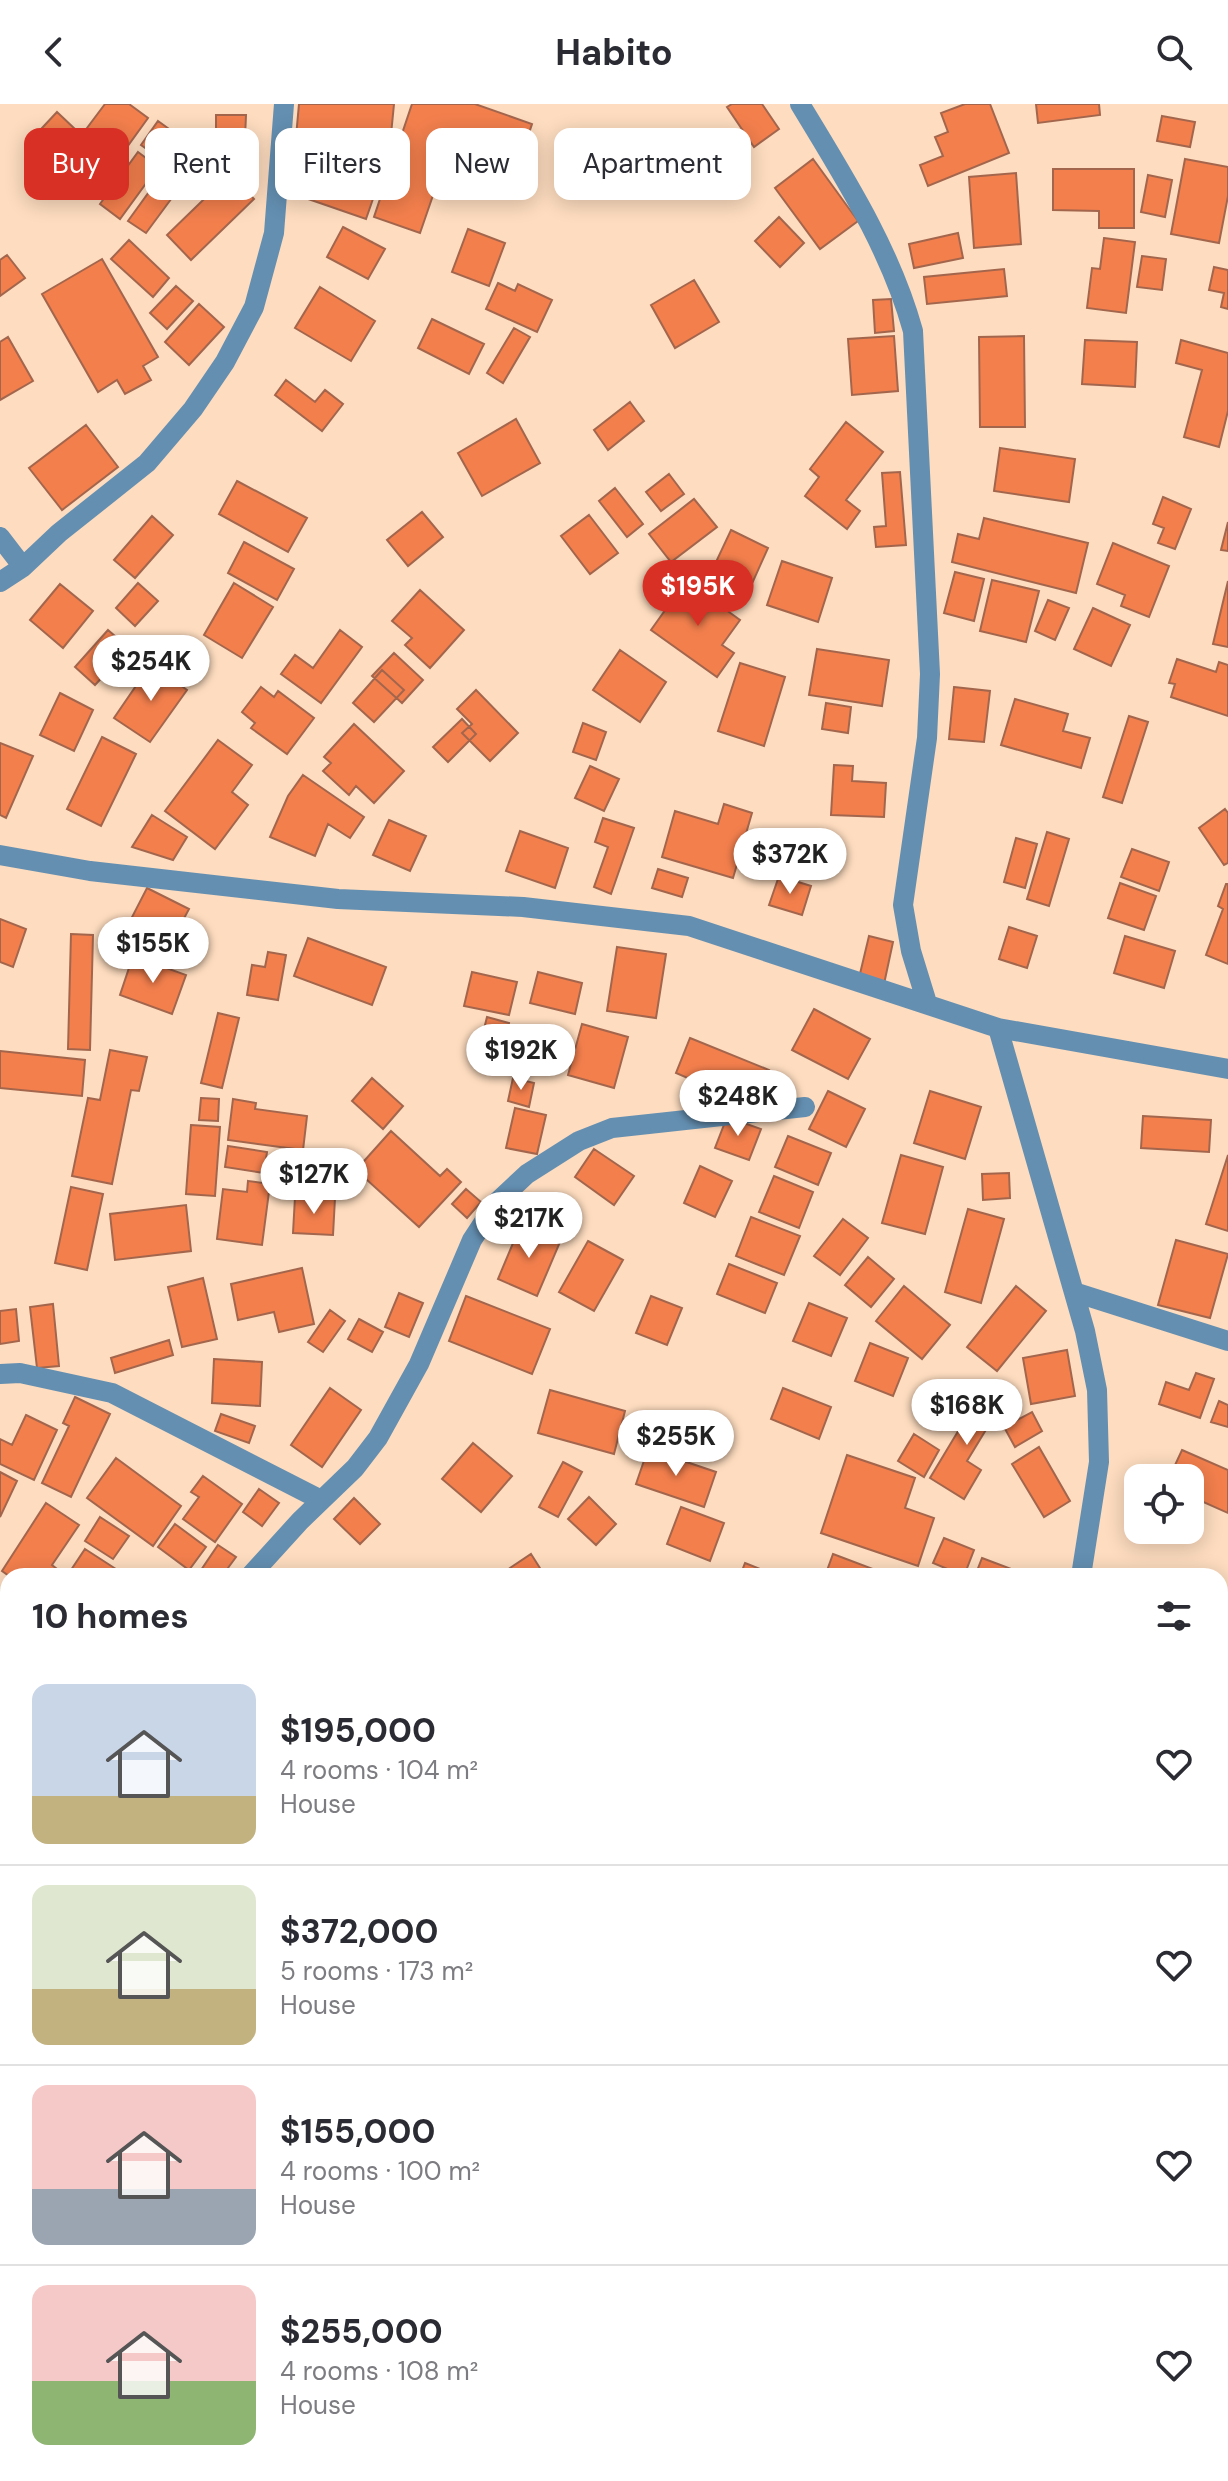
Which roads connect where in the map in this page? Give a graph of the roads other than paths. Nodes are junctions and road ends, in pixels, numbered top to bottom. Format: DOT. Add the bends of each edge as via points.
graph roads {
  1 [pos="284,104"];
  2 [pos="800,104"];
  3 [pos="0,537"];
  4 [pos="23,567"];
  5 [pos="0,582"];
  6 [pos="0,855"];
  7 [pos="927,1003"];
  8 [pos="998,1028"];
  9 [pos="1228,1069"];
  10 [pos="805,1107"];
  11 [pos="1074,1292"];
  12 [pos="1228,1341"];
  13 [pos="0,1374"];
  14 [pos="321,1500"];
  15 [pos="257,1568"];
  16 [pos="1082,1568"];
  1 -- 4 [label="street" via="274,233 254,307 225,362 147,463"];
  2 -- 7 [label="street" via="865,212 903,294 913,331 930,674 927,738 903,905"];
  3 -- 4 [label="street"];
  4 -- 5 [label="street"];
  6 -- 7 [label="street" via="90,871 338,899 523,907 689,926"];
  7 -- 8 [label="street"];
  8 -- 9 [label="street"];
  8 -- 11 [label="street"];
  10 -- 14 [label="street" via="612,1128 579,1141 527,1174 497,1202 472,1240 419,1364 378,1438"];
  11 -- 12 [label="street"];
  11 -- 16 [label="street" via="1097,1390 1099,1462"];
  13 -- 14 [label="street" via="20,1373 112,1393"];
  14 -- 15 [label="street"];
}
